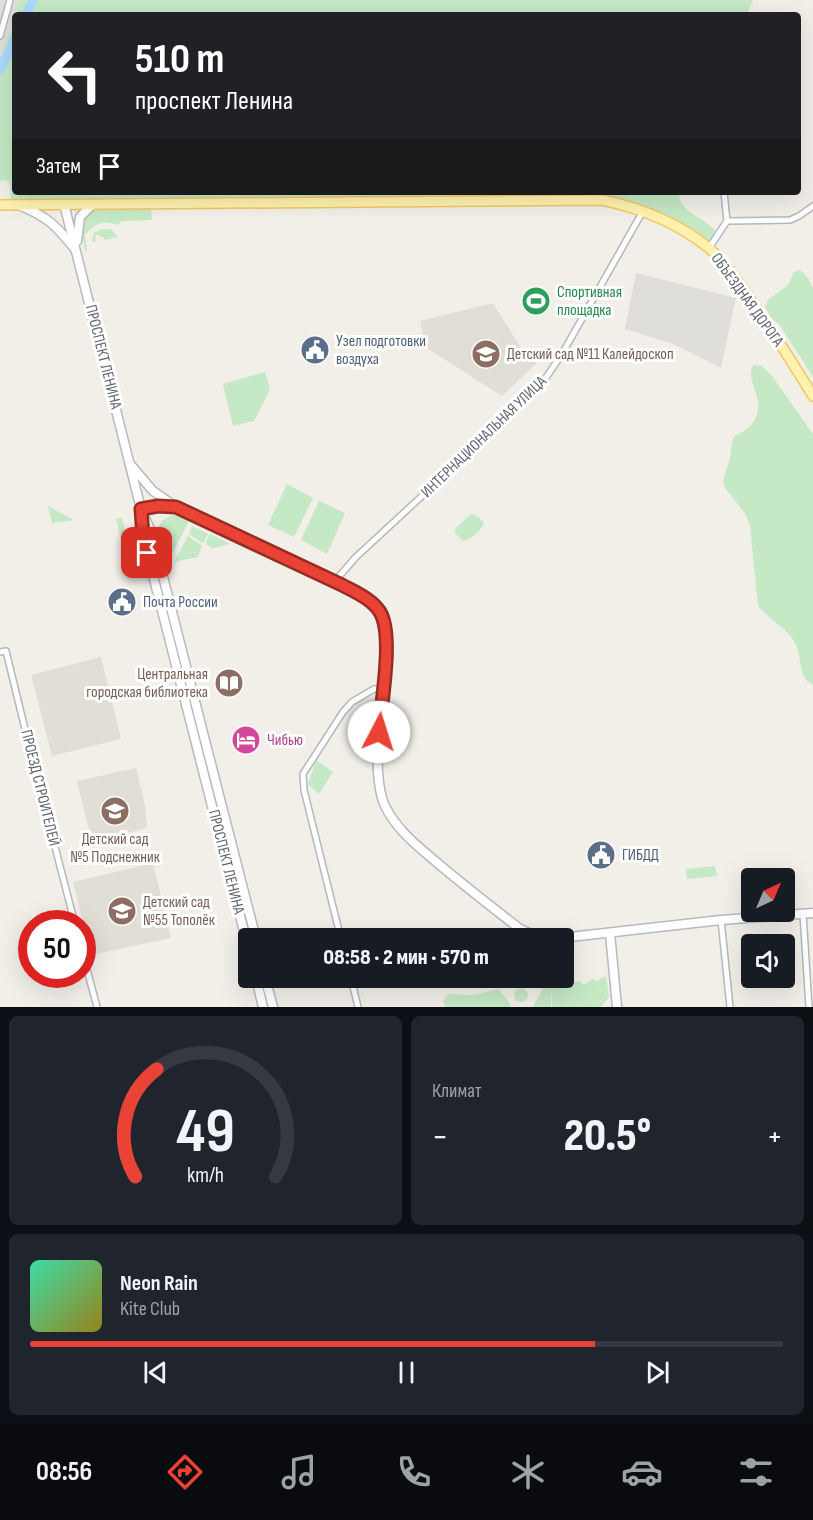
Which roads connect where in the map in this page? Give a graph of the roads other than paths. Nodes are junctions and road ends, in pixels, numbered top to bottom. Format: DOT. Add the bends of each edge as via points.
graph roads {
  1 [pos="10,0"];
  2 [pos="0,36"];
  3 [pos="724,195"];
  4 [pos="64,204"];
  5 [pos="93,204"];
  6 [pos="0,205"];
  7 [pos="19,205"];
  8 [pos="813,206"];
  9 [pos="643,211"];
  10 [pos="727,221"];
  11 [pos="709,248"];
  12 [pos="76,250"];
  13 [pos="813,396"];
  14 [pos="130,464"];
  15 [pos="176,507"];
  16 [pos="141,509"];
  17 [pos="335,581"];
  18 [pos="3,652"];
  19 [pos="383,688"];
  20 [pos="208,773"];
  21 [pos="71,910"];
  22 [pos="813,913"];
  23 [pos="803,914"];
  24 [pos="721,921"];
  25 [pos="244,928"];
  26 [pos="253,928"];
  27 [pos="338,928"];
  28 [pos="610,933"];
  29 [pos="92,988"];
  30 [pos="258,988"];
  31 [pos="268,988"];
  32 [pos="353,988"];
  33 [pos="97,1007"];
  34 [pos="263,1007"];
  35 [pos="273,1007"];
  36 [pos="358,1007"];
  37 [pos="617,1007"];
  38 [pos="730,1007"];
  39 [pos="809,1007"];
  1 -- 2 [label="street"];
  3 -- 10 [label="street"];
  4 -- 5 [label="main road, ОБЪЕЗДНАЯ ДОРОГА"];
  4 -- 7 [label="main road, ОБЪЕЗДНАЯ ДОРОГА"];
  4 -- 12 [label="main road, ПРОСПЕКТ ЛЕНИНА"];
  5 -- 9 [label="main road, ОБЪЕЗДНАЯ ДОРОГА" via="602,200"];
  5 -- 12 [label="main road" via="80,217"];
  6 -- 7 [label="main road, ОБЪЕЗДНАЯ ДОРОГА"];
  7 -- 12 [label="main road" via="57,226"];
  8 -- 10 [label="street" via="790,220"];
  9 -- 11 [label="main road, ОБЪЕЗДНАЯ ДОРОГА"];
  9 -- 17 [label="street, ИНТЕРНАЦИОНАЛЬНАЯ УЛИЦА" via="539,388 356,557"];
  10 -- 11 [label="street"];
  11 -- 13 [label="main road, ОБЪЕЗДНАЯ ДОРОГА" via="742,288"];
  12 -- 14 [label="main road, ПРОСПЕКТ ЛЕНИНА"];
  14 -- 15 [label="main road" via="153,491"];
  14 -- 16 [label="main road, ПРОСПЕКТ ЛЕНИНА"];
  15 -- 16 [label="main road"];
  15 -- 17 [label="main road"];
  16 -- 20 [label="main road, ПРОСПЕКТ ЛЕНИНА" via="143,536"];
  17 -- 19 [label="main road" via="379,610 386,626"];
  18 -- 21 [label="street, ПРОЕЗД СТРОИТЕЛЕЙ"];
  19 -- 27 [label="street" via="351,702 303,774"];
  19 -- 28 [label="main road" via="378,745 380,791 393,820 410,840 520,928 538,937"];
  20 -- 25 [label="main road, ПРОСПЕКТ ЛЕНИНА"];
  20 -- 26 [label="main road, ПРОСПЕКТ ЛЕНИНА"];
  22 -- 23 [label="main road"];
  23 -- 24 [label="main road"];
  23 -- 39 [label="street"];
  24 -- 28 [label="main road"];
  24 -- 38 [label="street"];
  28 -- 37 [label="main road"];
  29 -- 33 [label="street"];
  30 -- 34 [label="main road"];
  31 -- 35 [label="main road"];
  32 -- 36 [label="street"];
}
